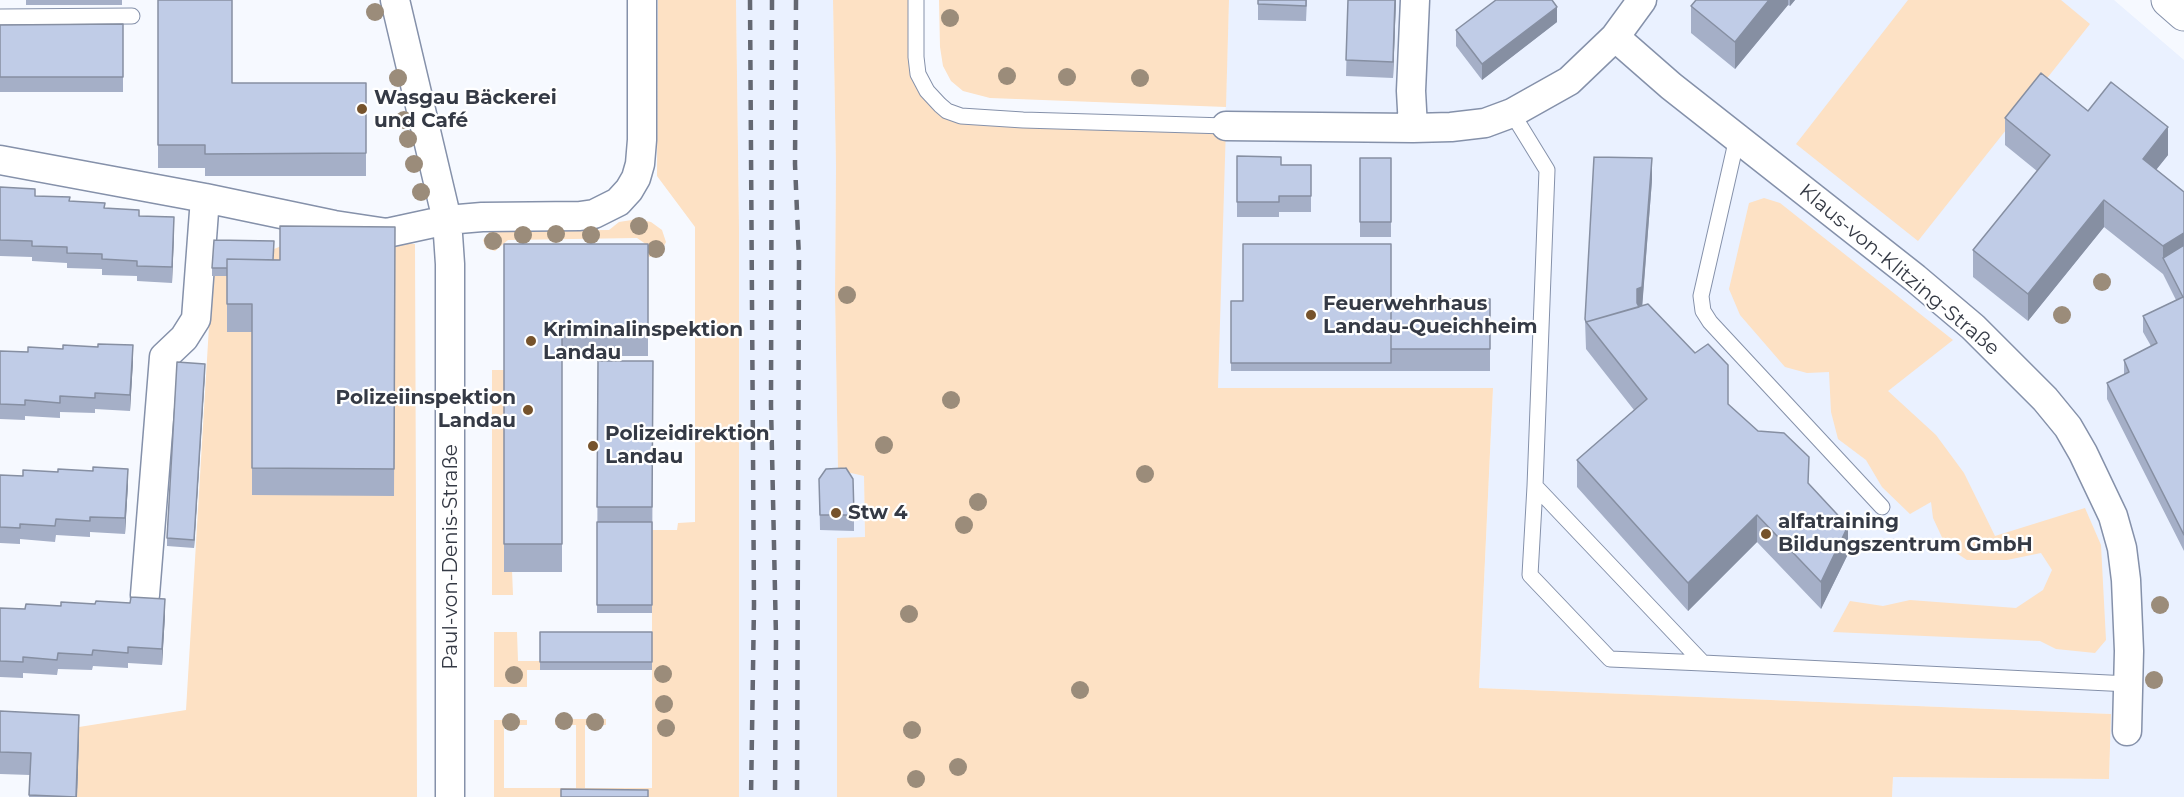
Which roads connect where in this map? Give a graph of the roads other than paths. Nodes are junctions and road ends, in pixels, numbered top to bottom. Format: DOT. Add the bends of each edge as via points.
graph roads {
  1 [pos="394,0"];
  2 [pos="642,0"];
  3 [pos="916,0"];
  4 [pos="1416,0"];
  5 [pos="1642,0"];
  6 [pos="2168,0"];
  7 [pos="2184,14"];
  8 [pos="132,16"];
  9 [pos="0,17"];
  10 [pos="1615,37"];
  11 [pos="1512,113"];
  12 [pos="1226,126"];
  13 [pos="1413,128"];
  14 [pos="1737,138"];
  15 [pos="0,160"];
  16 [pos="205,198"];
  17 [pos="447,219"];
  18 [pos="1535,486"];
  19 [pos="1882,507"];
  20 [pos="145,595"];
  21 [pos="1703,663"];
  22 [pos="2129,684"];
  23 [pos="2127,731"];
  24 [pos="450,797"];
  1 -- 17 [label="street, Paul-von-Denis-Straße"];
  2 -- 17 [label="street" via="642,140 636,178 629,190 618,202 594,214"];
  3 -- 12 [label="lane" via="918,74 927,91 947,111 961,116 1023,120"];
  4 -- 13 [label="street"];
  5 -- 10 [label="street"];
  6 -- 7 [label="main road"];
  8 -- 9 [label="lane"];
  10 -- 11 [label="street" via="1569,81"];
  10 -- 14 [label="street, Klaus-von-Klitzing-Straße"];
  11 -- 13 [label="street" via="1485,123"];
  11 -- 18 [label="lane" via="1547,170"];
  12 -- 13 [label="street"];
  14 -- 19 [label="lane" via="1701,296 1703,311"];
  14 -- 22 [label="street, Klaus-von-Klitzing-Straße" via="1973,327 2068,427 2113,516 2122,548"];
  15 -- 16 [label="street"];
  16 -- 17 [label="street" via="387,233"];
  16 -- 20 [label="street" via="196,319 184,338 164,357"];
  17 -- 24 [label="street, Paul-von-Denis-Straße"];
  18 -- 21 [label="lane"];
  18 -- 21 [label="lane" via="1530,575 1610,659"];
  21 -- 22 [label="lane"];
  22 -- 23 [label="street, Klaus-von-Klitzing-Straße"];
}
